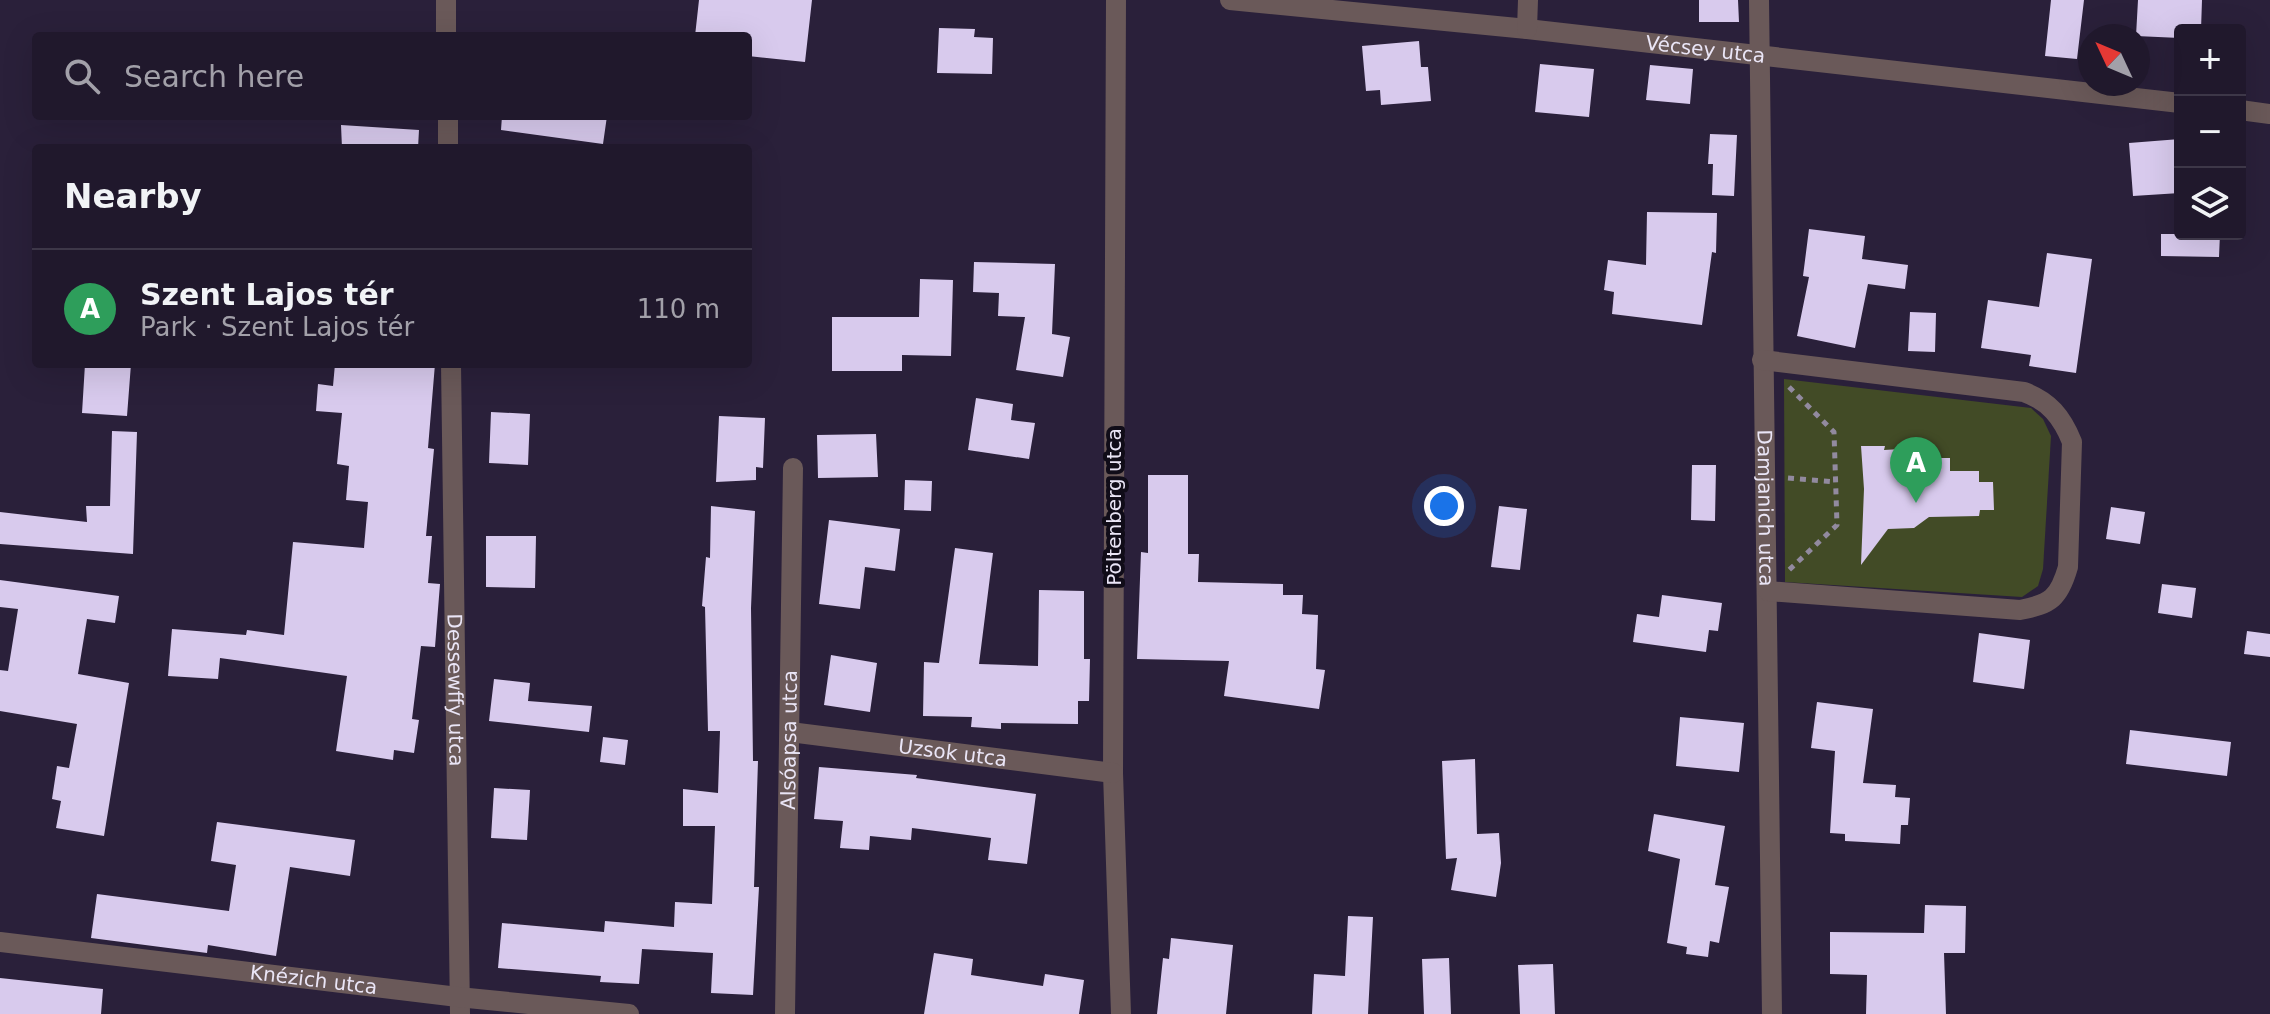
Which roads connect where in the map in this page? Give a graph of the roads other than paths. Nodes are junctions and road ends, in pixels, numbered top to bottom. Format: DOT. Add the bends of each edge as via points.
graph roads {
  1 [pos="446,0"];
  2 [pos="1116,0"];
  3 [pos="1230,0"];
  4 [pos="1528,0"];
  5 [pos="1759,0"];
  6 [pos="1527,29"];
  7 [pos="446,32"];
  8 [pos="1759,55"];
  9 [pos="2174,102"];
  10 [pos="2246,111"];
  11 [pos="2270,114"];
  12 [pos="448,120"];
  13 [pos="448,144"];
  14 [pos="1762,360"];
  15 [pos="451,368"];
  16 [pos="793,468"];
  17 [pos="1774,584"];
  18 [pos="790,732"];
  19 [pos="1113,773"];
  20 [pos="0,942"];
  21 [pos="459,1006"];
  22 [pos="629,1014"];
  23 [pos="785,1014"];
  24 [pos="1121,1014"];
  25 [pos="1772,1014"];
  1 -- 7 [label="street"];
  2 -- 19 [label="street, Pöltenberg utca"];
  3 -- 6 [label="street, Vécsey utca"];
  4 -- 6 [label="street"];
  5 -- 8 [label="street, Damjanich utca"];
  6 -- 8 [label="street, Vécsey utca"];
  8 -- 9 [label="street, Vécsey utca"];
  8 -- 14 [label="street, Damjanich utca"];
  10 -- 11 [label="street"];
  12 -- 13 [label="street"];
  14 -- 17 [label="street, Damjanich utca"];
  14 -- 17 [label="street" via="2024,392 2055,410 2072,442 2068,567 2054,598 2037,607 2020,610"];
  15 -- 21 [label="street, Dessewffy utca"];
  16 -- 18 [label="street, Alsóapsa utca"];
  17 -- 25 [label="street, Damjanich utca"];
  18 -- 19 [label="street, Uzsok utca"];
  18 -- 23 [label="street, Alsóapsa utca"];
  19 -- 24 [label="street, Pöltenberg utca"];
  20 -- 21 [label="street, Knézich utca"];
  21 -- 22 [label="street, Knézich utca"];
}
